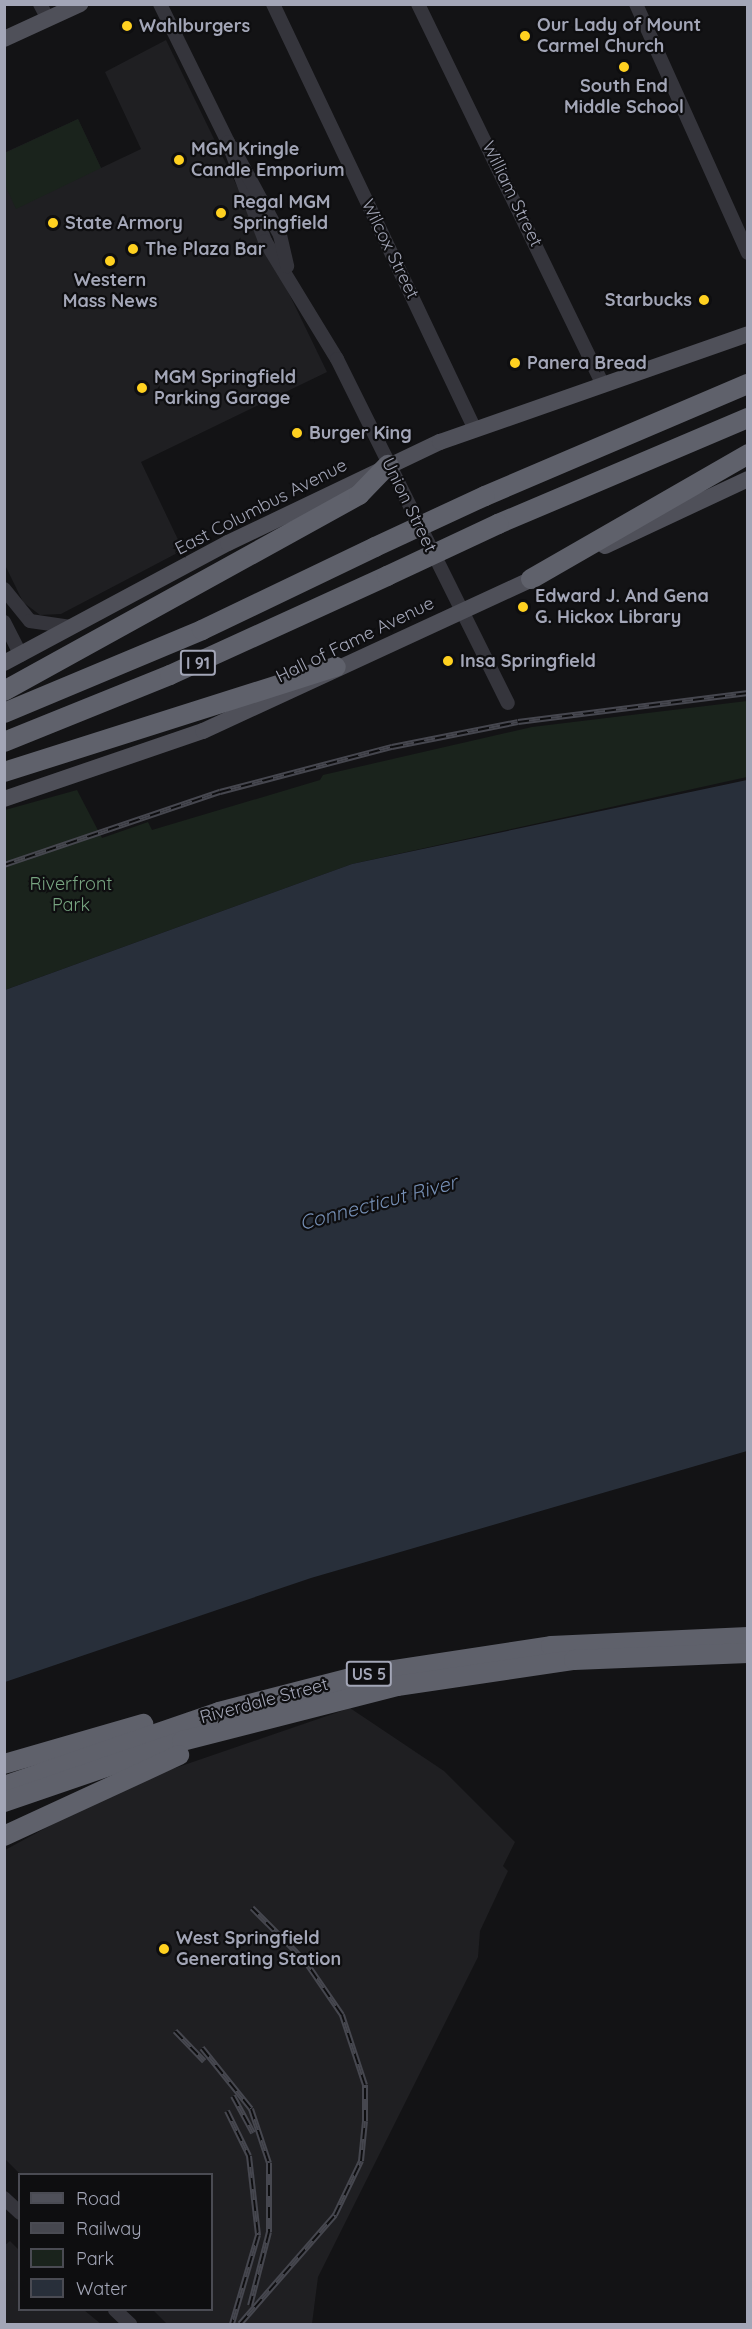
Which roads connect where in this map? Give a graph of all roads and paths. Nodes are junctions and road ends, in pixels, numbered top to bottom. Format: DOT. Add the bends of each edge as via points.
graph roads {
  1 [pos="80,4"];
  2 [pos="160,4"];
  3 [pos="273,4"];
  4 [pos="418,4"];
  5 [pos="636,4"];
  6 [pos="44,12"];
  7 [pos="4,39"];
  8 [pos="747,253"];
  9 [pos="747,334"];
  10 [pos="747,384"];
  11 [pos="603,385"];
  12 [pos="747,418"];
  13 [pos="474,428"];
  14 [pos="747,454"];
  15 [pos="388,465"];
  16 [pos="747,479"];
  17 [pos="531,579"];
  18 [pos="4,589"];
  19 [pos="460,611"];
  20 [pos="4,622"];
  21 [pos="73,627"];
  22 [pos="21,655"];
  23 [pos="4,663"];
  24 [pos="336,667"];
  25 [pos="4,691"];
  26 [pos="508,703"];
  27 [pos="4,713"];
  28 [pos="4,742"];
  29 [pos="4,772"];
  30 [pos="4,799"];
  31 [pos="746,1650"];
  32 [pos="269,1707"];
  33 [pos="4,1764"];
  34 [pos="4,1786"];
  35 [pos="4,1802"];
  36 [pos="4,1836"];
  37 [pos="4,2198"];
  38 [pos="18,2211"];
  39 [pos="116,2311"];
  40 [pos="130,2325"];
  1 -- 6 [label="main road"];
  2 -- 15 [label="street, Union Street" via="228,142 265,241 288,274"];
  3 -- 13 [label="street, Wilcox Street"];
  4 -- 11 [label="street, William Street"];
  5 -- 8 [label="street"];
  6 -- 7 [label="main road"];
  9 -- 11 [label="main road, East Columbus Avenue"];
  10 -- 27 [label="highway, I 91, bridge" via="485,496 167,646"];
  11 -- 13 [label="main road, East Columbus Avenue"];
  12 -- 28 [label="highway, I 91, bridge" via="498,524 179,672"];
  13 -- 15 [label="main road, East Columbus Avenue"];
  14 -- 17 [label="highway"];
  15 -- 19 [label="street, Union Street"];
  15 -- 21 [label="main road, East Columbus Avenue"];
  15 -- 25 [label="highway" via="350,501"];
  16 -- 17 [label="main road, Hall of Fame Avenue"];
  17 -- 19 [label="main road, Hall of Fame Avenue"];
  18 -- 21 [label="street" via="30,621"];
  19 -- 24 [label="main road, Hall of Fame Avenue"];
  19 -- 26 [label="street, Union Street"];
  20 -- 22 [label="street"];
  21 -- 22 [label="main road, East Columbus Avenue"];
  22 -- 23 [label="main road, East Columbus Avenue"];
  24 -- 29 [label="highway"];
  24 -- 30 [label="main road, Hall of Fame Avenue" via="306,687 160,749"];
  31 -- 32 [label="highway, Riverdale Street / US 5" via="533,1648 362,1675"];
  32 -- 33 [label="highway" via="81,1740"];
  32 -- 34 [label="highway, Riverdale Street / US 5"];
  32 -- 35 [label="highway, Riverdale Street / US 5"];
  32 -- 36 [label="highway"];
  37 -- 38 [label="street"];
  39 -- 40 [label="street"];
}
